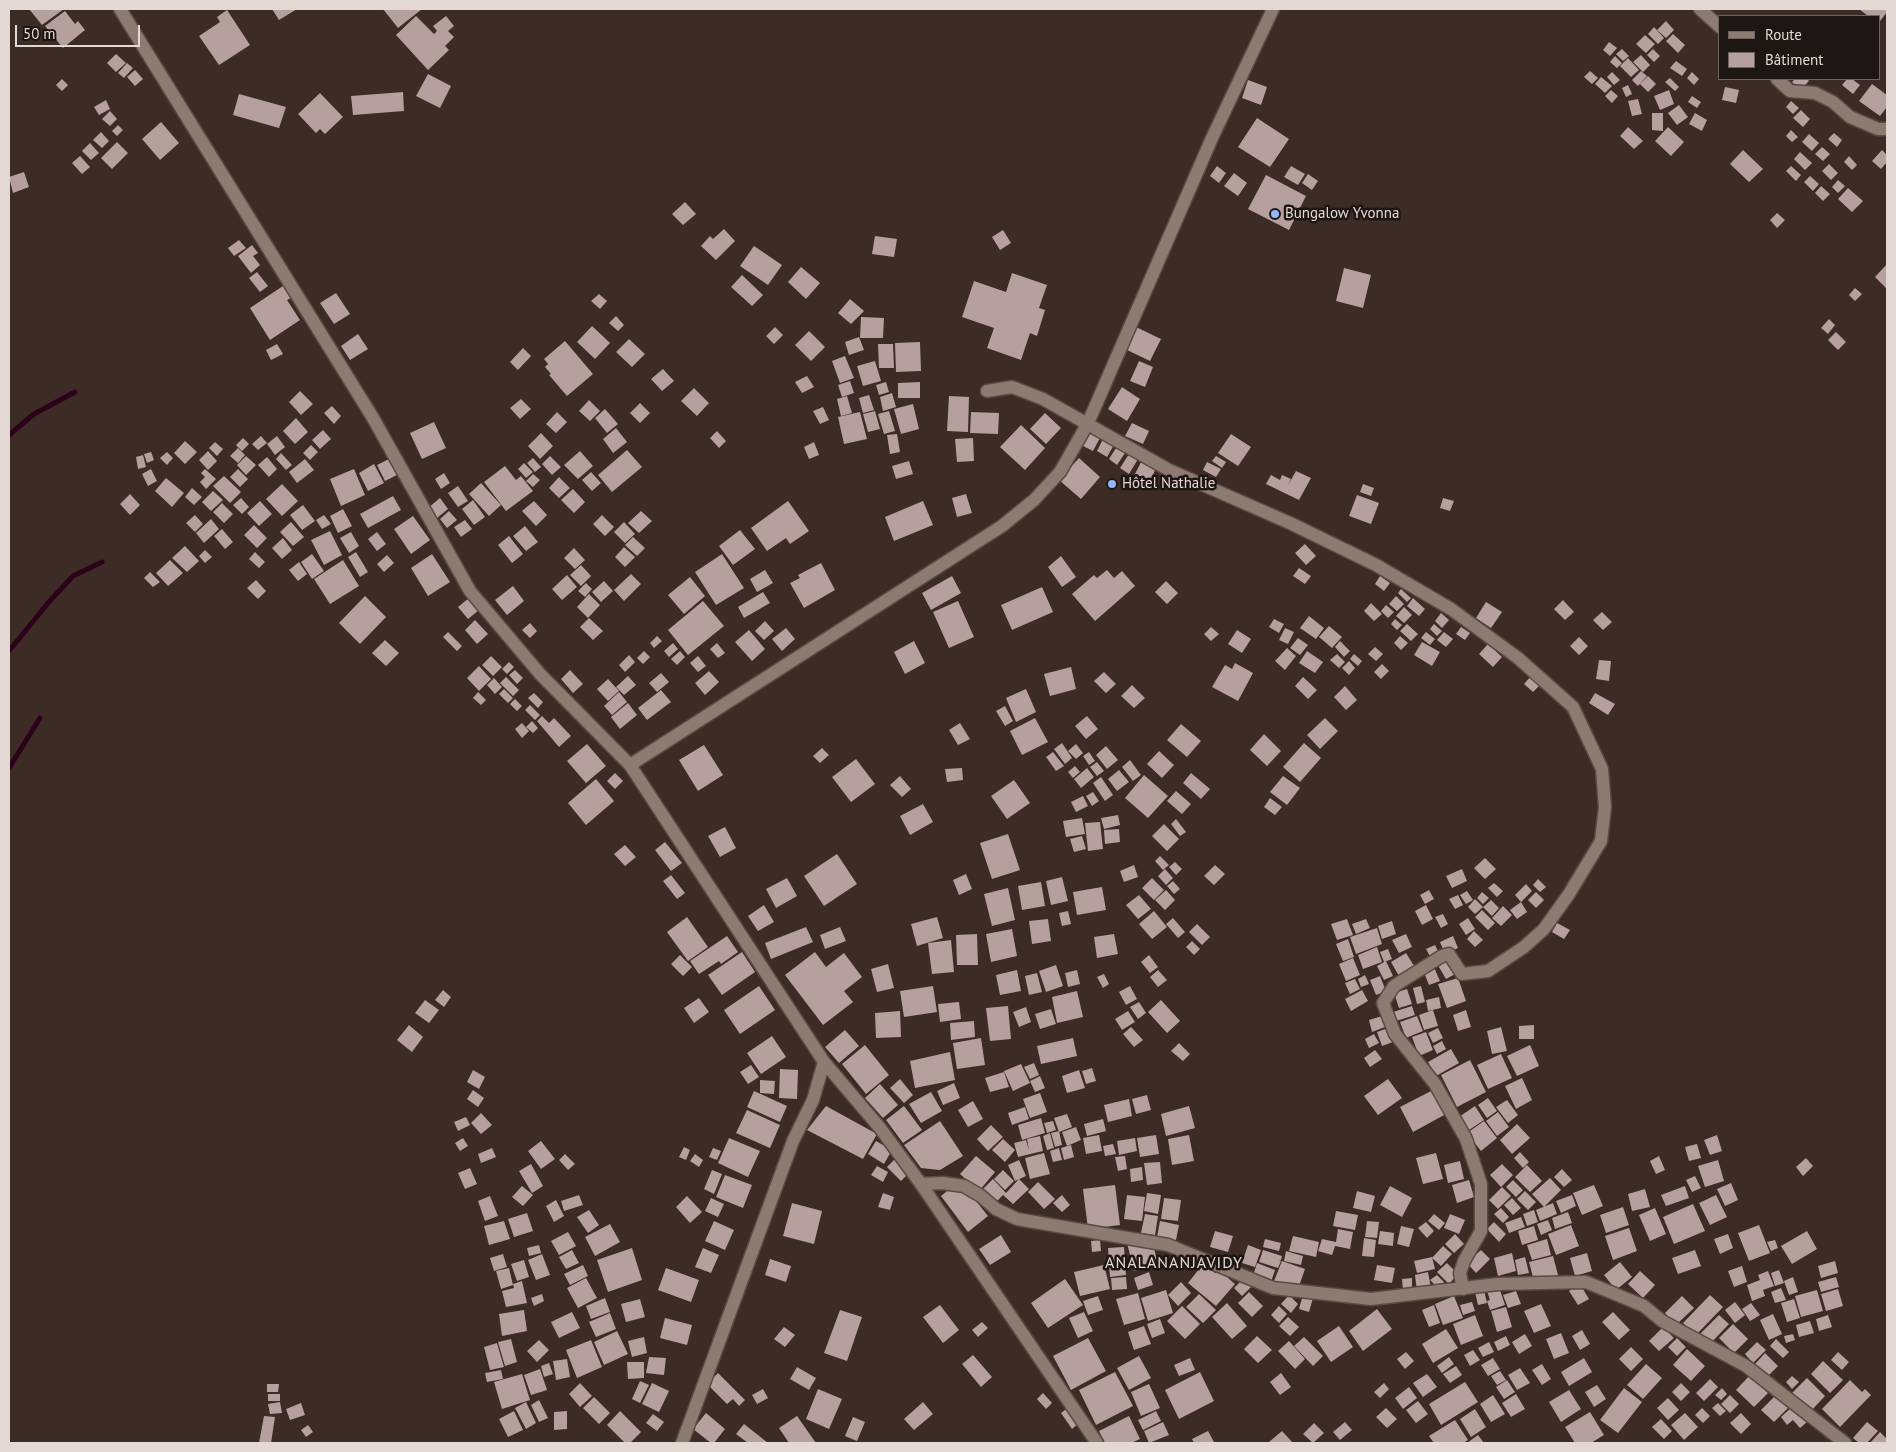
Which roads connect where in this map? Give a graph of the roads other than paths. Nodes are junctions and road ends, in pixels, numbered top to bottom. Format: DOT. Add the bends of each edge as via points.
graph roads {
  1 [pos="120,9"];
  2 [pos="1273,9"];
  3 [pos="1700,9"];
  4 [pos="1718,25"];
  5 [pos="1778,80"];
  6 [pos="1887,129"];
  7 [pos="987,390"];
  8 [pos="1088,423"];
  9 [pos="630,765"];
  10 [pos="824,1062"];
  11 [pos="921,1184"];
  12 [pos="1463,1289"];
  13 [pos="682,1443"];
  14 [pos="1097,1443"];
  15 [pos="1845,1443"];
  1 -- 9 [label="street" via="373,418 470,591 540,674"];
  2 -- 8 [label="street" via="1212,138"];
  3 -- 4 [label="street"];
  5 -- 6 [label="street" via="1790,91 1815,93 1833,102 1850,117 1878,129"];
  7 -- 8 [label="street" via="1012,387"];
  8 -- 9 [label="street" via="1060,472 1034,500 1002,526"];
  8 -- 12 [label="street" via="1169,470 1376,565 1450,609 1518,658 1573,707 1602,769 1605,807 1601,841 1544,929 1488,971 1462,974 1449,954 1442,956 1394,986 1383,1003 1395,1034 1435,1084 1466,1138 1481,1184 1481,1231 1460,1273"];
  9 -- 10 [label="street"];
  10 -- 11 [label="street" via="880,1128"];
  10 -- 13 [label="street" via="813,1100 793,1141"];
  11 -- 12 [label="street" via="964,1186 996,1209 1017,1219 1168,1245 1272,1288 1371,1299"];
  11 -- 14 [label="street"];
  12 -- 15 [label="street" via="1498,1284 1586,1282 1605,1288 1644,1306 1662,1321 1746,1366"];
}
